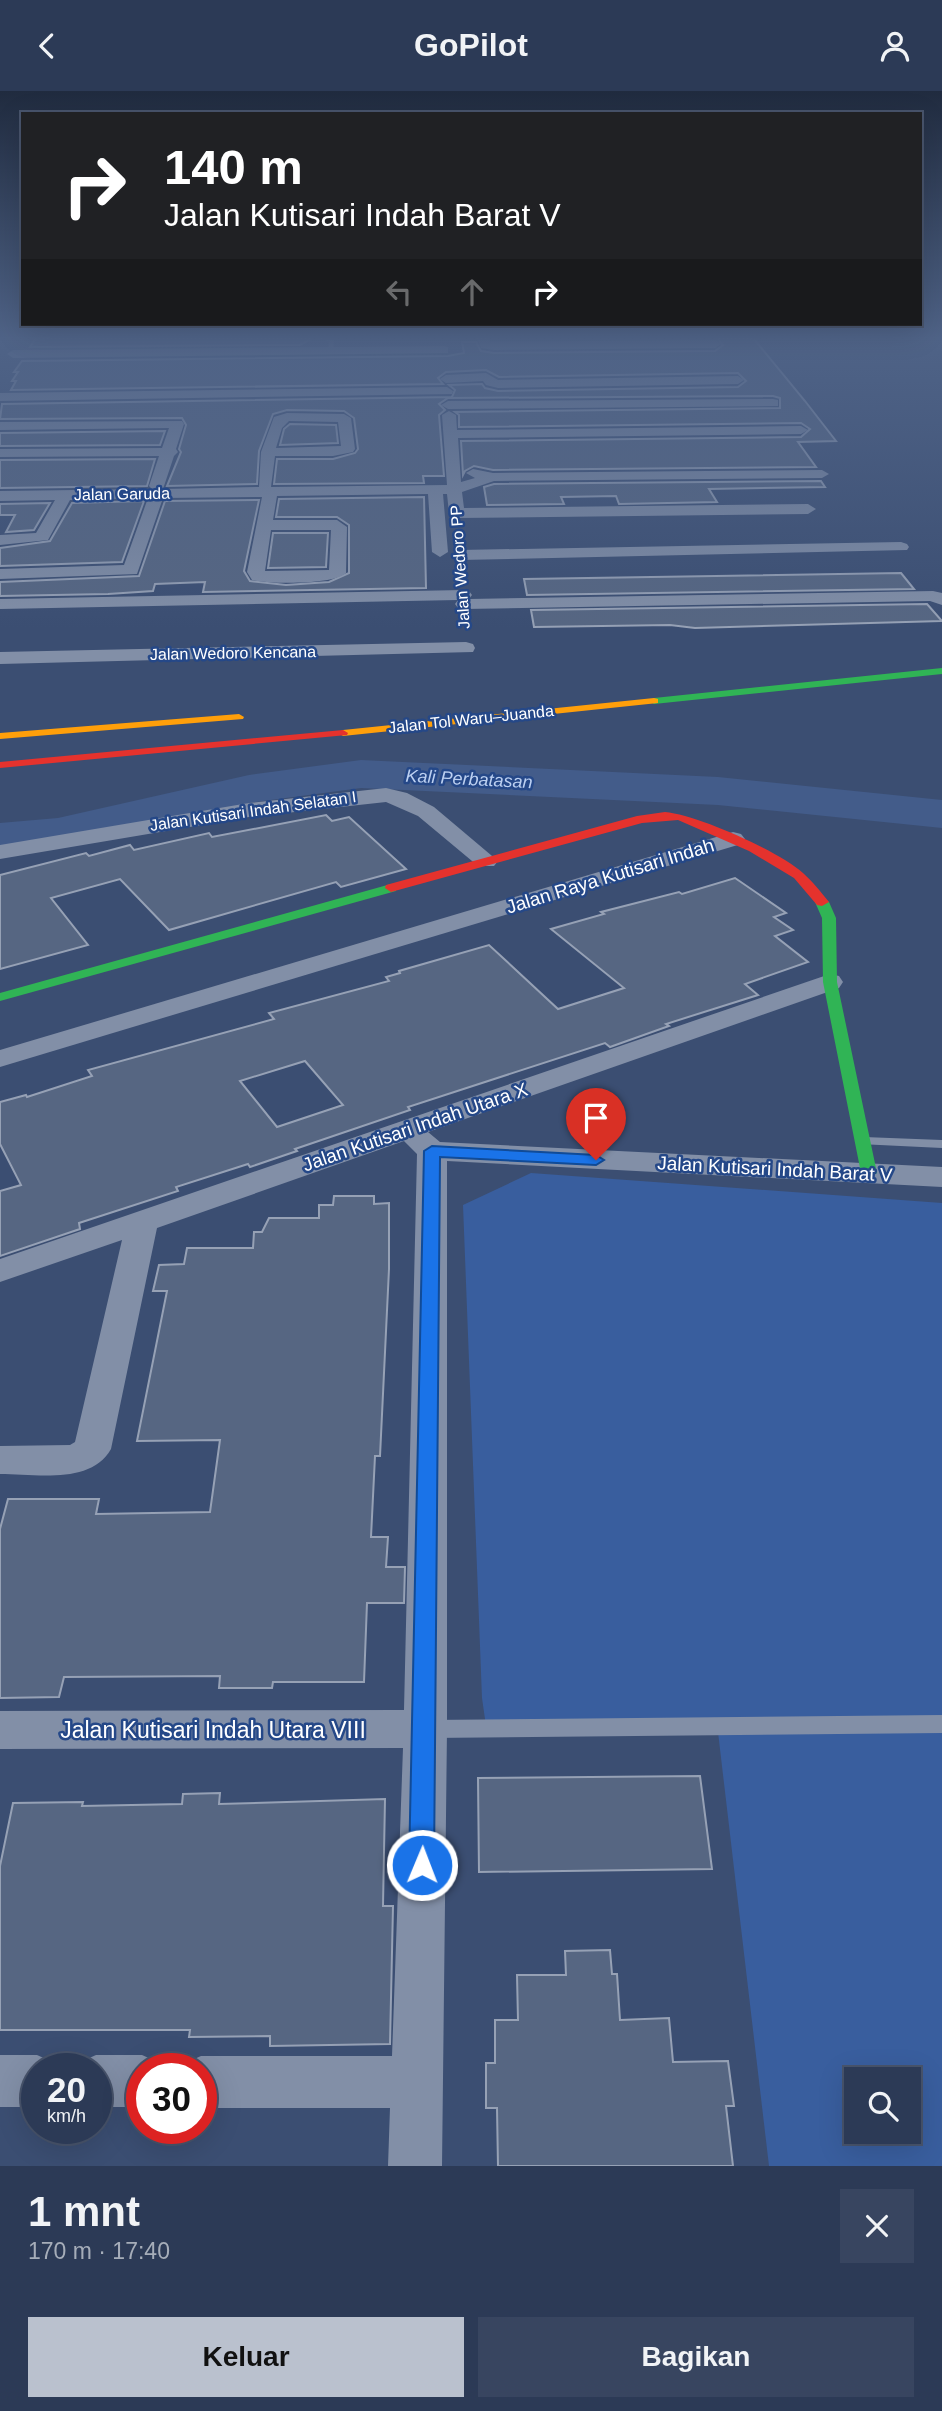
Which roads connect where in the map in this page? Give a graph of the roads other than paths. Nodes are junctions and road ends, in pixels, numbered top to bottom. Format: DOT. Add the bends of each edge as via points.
graph roads {
  1 [pos="450,434"];
  2 [pos="174,435"];
  3 [pos="272,435"];
  4 [pos="346,435"];
  5 [pos="170,452"];
  6 [pos="268,452"];
  7 [pos="0,453"];
  8 [pos="822,474"];
  9 [pos="454,481"];
  10 [pos="396,486"];
  11 [pos="267,488"];
  12 [pos="0,489"];
  13 [pos="157,490"];
  14 [pos="435,490"];
  15 [pos="111,491"];
  16 [pos="65,495"];
  17 [pos="0,496"];
  18 [pos="808,509"];
  19 [pos="457,513"];
  20 [pos="264,525"];
  21 [pos="0,540"];
  22 [pos="901,547"];
  23 [pos="440,552"];
  24 [pos="0,574"];
  25 [pos="462,581"];
  26 [pos="942,600"];
  27 [pos="0,604"];
  28 [pos="466,648"];
  29 [pos="0,658"];
  30 [pos="469,670"];
  31 [pos="942,671"];
  32 [pos="259,715"];
  33 [pos="0,736"];
  34 [pos="0,765"];
  35 [pos="733,839"];
  36 [pos="0,852"];
  37 [pos="486,860"];
  38 [pos="830,982"];
  39 [pos="0,997"];
  40 [pos="0,1059"];
  41 [pos="419,1141"];
  42 [pos="863,1142"];
  43 [pos="942,1144"];
  44 [pos="869,1173"];
  45 [pos="942,1177"];
  46 [pos="142,1221"];
  47 [pos="0,1271"];
  48 [pos="0,1460"];
  49 [pos="942,1724"];
  50 [pos="425,1729"];
  51 [pos="0,1730"];
  52 [pos="0,2081"];
  53 [pos="21,2081"];
  54 [pos="217,2081"];
  55 [pos="417,2082"];
  56 [pos="415,2166"];
  1 -- 9 [label="street, Jalan Wedoro PP"];
  2 -- 5 [label="street"];
  3 -- 6 [label="street"];
  4 -- 6 [label="street" via="348,449"];
  5 -- 7 [label="street"];
  5 -- 13 [label="street"];
  6 -- 11 [label="street"];
  8 -- 9 [label="street"];
  9 -- 10 [label="street, Jalan Garuda"];
  9 -- 14 [label="street, Jalan Garuda"];
  9 -- 19 [label="street, Jalan Wedoro PP"];
  10 -- 11 [label="street, Jalan Garuda"];
  10 -- 14 [label="street, Jalan Garuda"];
  11 -- 13 [label="street, Jalan Garuda"];
  11 -- 20 [label="street"];
  12 -- 15 [label="street, Jalan Garuda"];
  13 -- 15 [label="street, Jalan Garuda"];
  13 -- 24 [label="street" via="133,569"];
  14 -- 23 [label="street"];
  15 -- 16 [label="street, Jalan Garuda"];
  16 -- 17 [label="street, Jalan Garuda"];
  16 -- 21 [label="street" via="43,537"];
  18 -- 19 [label="street"];
  19 -- 25 [label="street, Jalan Wedoro PP"];
  20 -- 20 [label="street" via="258,576 337,573 338,526"];
  22 -- 25 [label="street"];
  25 -- 26 [label="street" via="933,596"];
  25 -- 27 [label="street"];
  25 -- 28 [label="street, Jalan Wedoro PP"];
  28 -- 29 [label="street, Jalan Wedoro Kencana"];
  28 -- 30 [label="street, Jalan Wedoro PP"];
  31 -- 34 [label="main road, Jalan Tol Waru–Juanda"];
  32 -- 33 [label="main road"];
  35 -- 37 [label="main road, Jalan Raya Kutisari Indah" via="689,821 656,816"];
  35 -- 38 [label="main road" via="791,869 821,901 829,918"];
  35 -- 40 [label="street, Jalan Raya Kutisari Indah"];
  36 -- 37 [label="street, Jalan Kutisari Indah Selatan I" via="249,810 386,795 418,806"];
  37 -- 39 [label="main road, Jalan Raya Kutisari Indah"];
  38 -- 41 [label="street, Jalan Kutisari Indah Utara X"];
  38 -- 42 [label="main road"];
  41 -- 44 [label="street, Jalan Kutisari Indah Barat V"];
  41 -- 46 [label="street, Jalan Kutisari Indah Utara X"];
  41 -- 50 [label="street"];
  42 -- 43 [label="lane"];
  42 -- 44 [label="main road"];
  44 -- 45 [label="street, Jalan Kutisari Indah Barat V"];
  46 -- 47 [label="street, Jalan Kutisari Indah Utara X"];
  46 -- 48 [label="street" via="92,1449 77,1459"];
  49 -- 50 [label="lane"];
  50 -- 51 [label="street, Jalan Kutisari Indah Utara VIII"];
  50 -- 55 [label="street"];
  52 -- 53 [label="street"];
  54 -- 55 [label="street"];
  55 -- 56 [label="street"];
}
